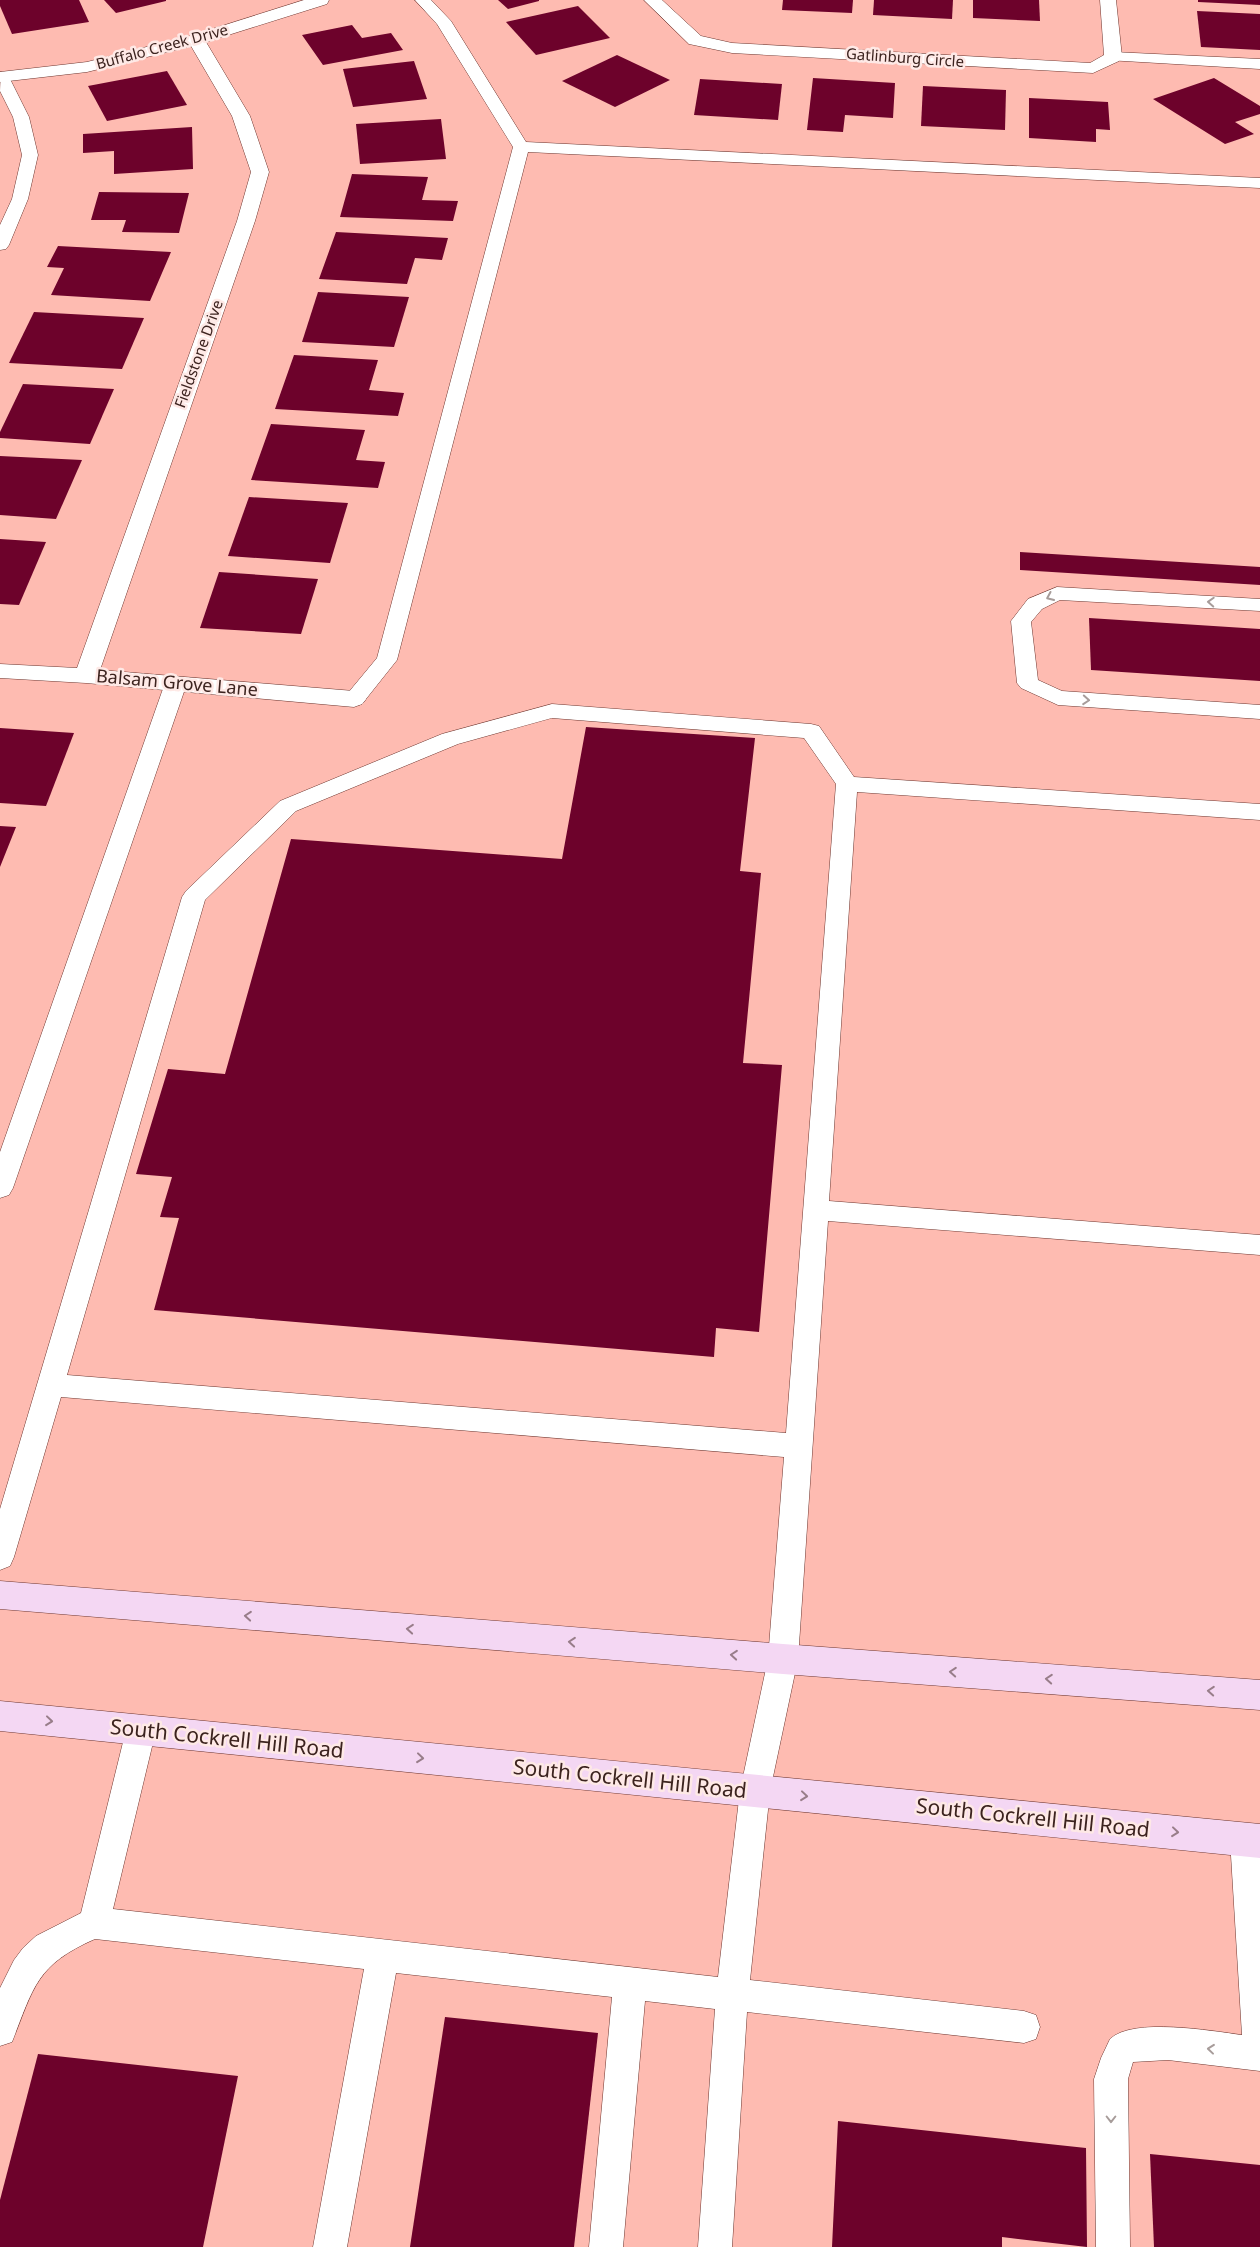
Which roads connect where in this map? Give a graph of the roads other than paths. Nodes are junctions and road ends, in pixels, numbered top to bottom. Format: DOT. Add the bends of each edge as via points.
graph roads {
  1 [pos="321,0"];
  2 [pos="423,0"];
  3 [pos="652,0"];
  4 [pos="1108,0"];
  5 [pos="196,40"];
  6 [pos="1113,56"];
  7 [pos="1260,64"];
  8 [pos="0,77"];
  9 [pos="521,147"];
  10 [pos="1260,183"];
  11 [pos="0,199"];
  12 [pos="20,199"];
  13 [pos="0,244"];
  14 [pos="1260,605"];
  15 [pos="0,672"];
  16 [pos="86,676"];
  17 [pos="176,684"];
  18 [pos="354,699"];
  19 [pos="1260,712"];
  20 [pos="846,784"];
  21 [pos="1260,812"];
  22 [pos="0,1188"];
  23 [pos="816,1210"];
  24 [pos="1260,1246"];
  25 [pos="51,1385"];
  26 [pos="799,1446"];
  27 [pos="0,1557"];
  28 [pos="0,1595"];
  29 [pos="783,1659"];
  30 [pos="1260,1694"];
  31 [pos="0,1716"];
  32 [pos="141,1730"];
  33 [pos="756,1792"];
  34 [pos="1253,1840"];
  35 [pos="94,1923"];
  36 [pos="383,1955"];
  37 [pos="630,1983"];
  38 [pos="732,1993"];
  39 [pos="1024,2027"];
  40 [pos="0,2030"];
  41 [pos="1260,2054"];
  42 [pos="330,2247"];
  43 [pos="606,2247"];
  44 [pos="715,2247"];
  45 [pos="1113,2247"];
  1 -- 5 [label="street, Buffalo Creek Drive"];
  2 -- 9 [label="lane" via="443,21"];
  3 -- 6 [label="street, Gatlinburg Circle" via="695,40 732,48 1084,68 1094,68"];
  4 -- 6 [label="street"];
  5 -- 8 [label="street, Buffalo Creek Drive" via="87,66"];
  5 -- 16 [label="street, Fieldstone Drive" via="241,116 260,172 246,221"];
  6 -- 7 [label="lane"];
  8 -- 12 [label="lane" via="21,117 30,155"];
  9 -- 10 [label="lane"];
  9 -- 18 [label="lane" via="387,660"];
  11 -- 12 [label="lane"];
  12 -- 13 [label="lane"];
  14 -- 19 [label="lane, one-way" via="1057,593 1035,604 1021,621 1028,683 1058,698"];
  15 -- 16 [label="street, Balsam Grove Lane"];
  16 -- 17 [label="street, Balsam Grove Lane"];
  17 -- 18 [label="street, Balsam Grove Lane"];
  17 -- 22 [label="lane"];
  20 -- 21 [label="lane"];
  20 -- 23 [label="lane"];
  20 -- 25 [label="lane" via="811,731 552,711 450,739 288,806 194,897"];
  23 -- 24 [label="lane"];
  23 -- 26 [label="lane"];
  25 -- 26 [label="lane"];
  25 -- 27 [label="lane"];
  26 -- 29 [label="lane"];
  29 -- 28 [label="main road, one-way"];
  30 -- 29 [label="main road, one-way"];
  29 -- 33 [label="lane"];
  31 -- 32 [label="main road, South Cockrell Hill Road, one-way"];
  32 -- 33 [label="main road, South Cockrell Hill Road, one-way"];
  32 -- 35 [label="lane"];
  33 -- 34 [label="main road, South Cockrell Hill Road, one-way"];
  33 -- 38 [label="lane"];
  34 -- 41 [label="lane"];
  35 -- 36 [label="lane"];
  35 -- 40 [label="lane" via="64,1936 33,1960 3,2017"];
  36 -- 37 [label="lane"];
  36 -- 42 [label="lane"];
  37 -- 38 [label="lane"];
  37 -- 43 [label="lane"];
  38 -- 39 [label="lane"];
  38 -- 44 [label="lane"];
  41 -- 45 [label="lane, one-way" via="1162,2044 1133,2044 1123,2049 1111,2080"];
}
